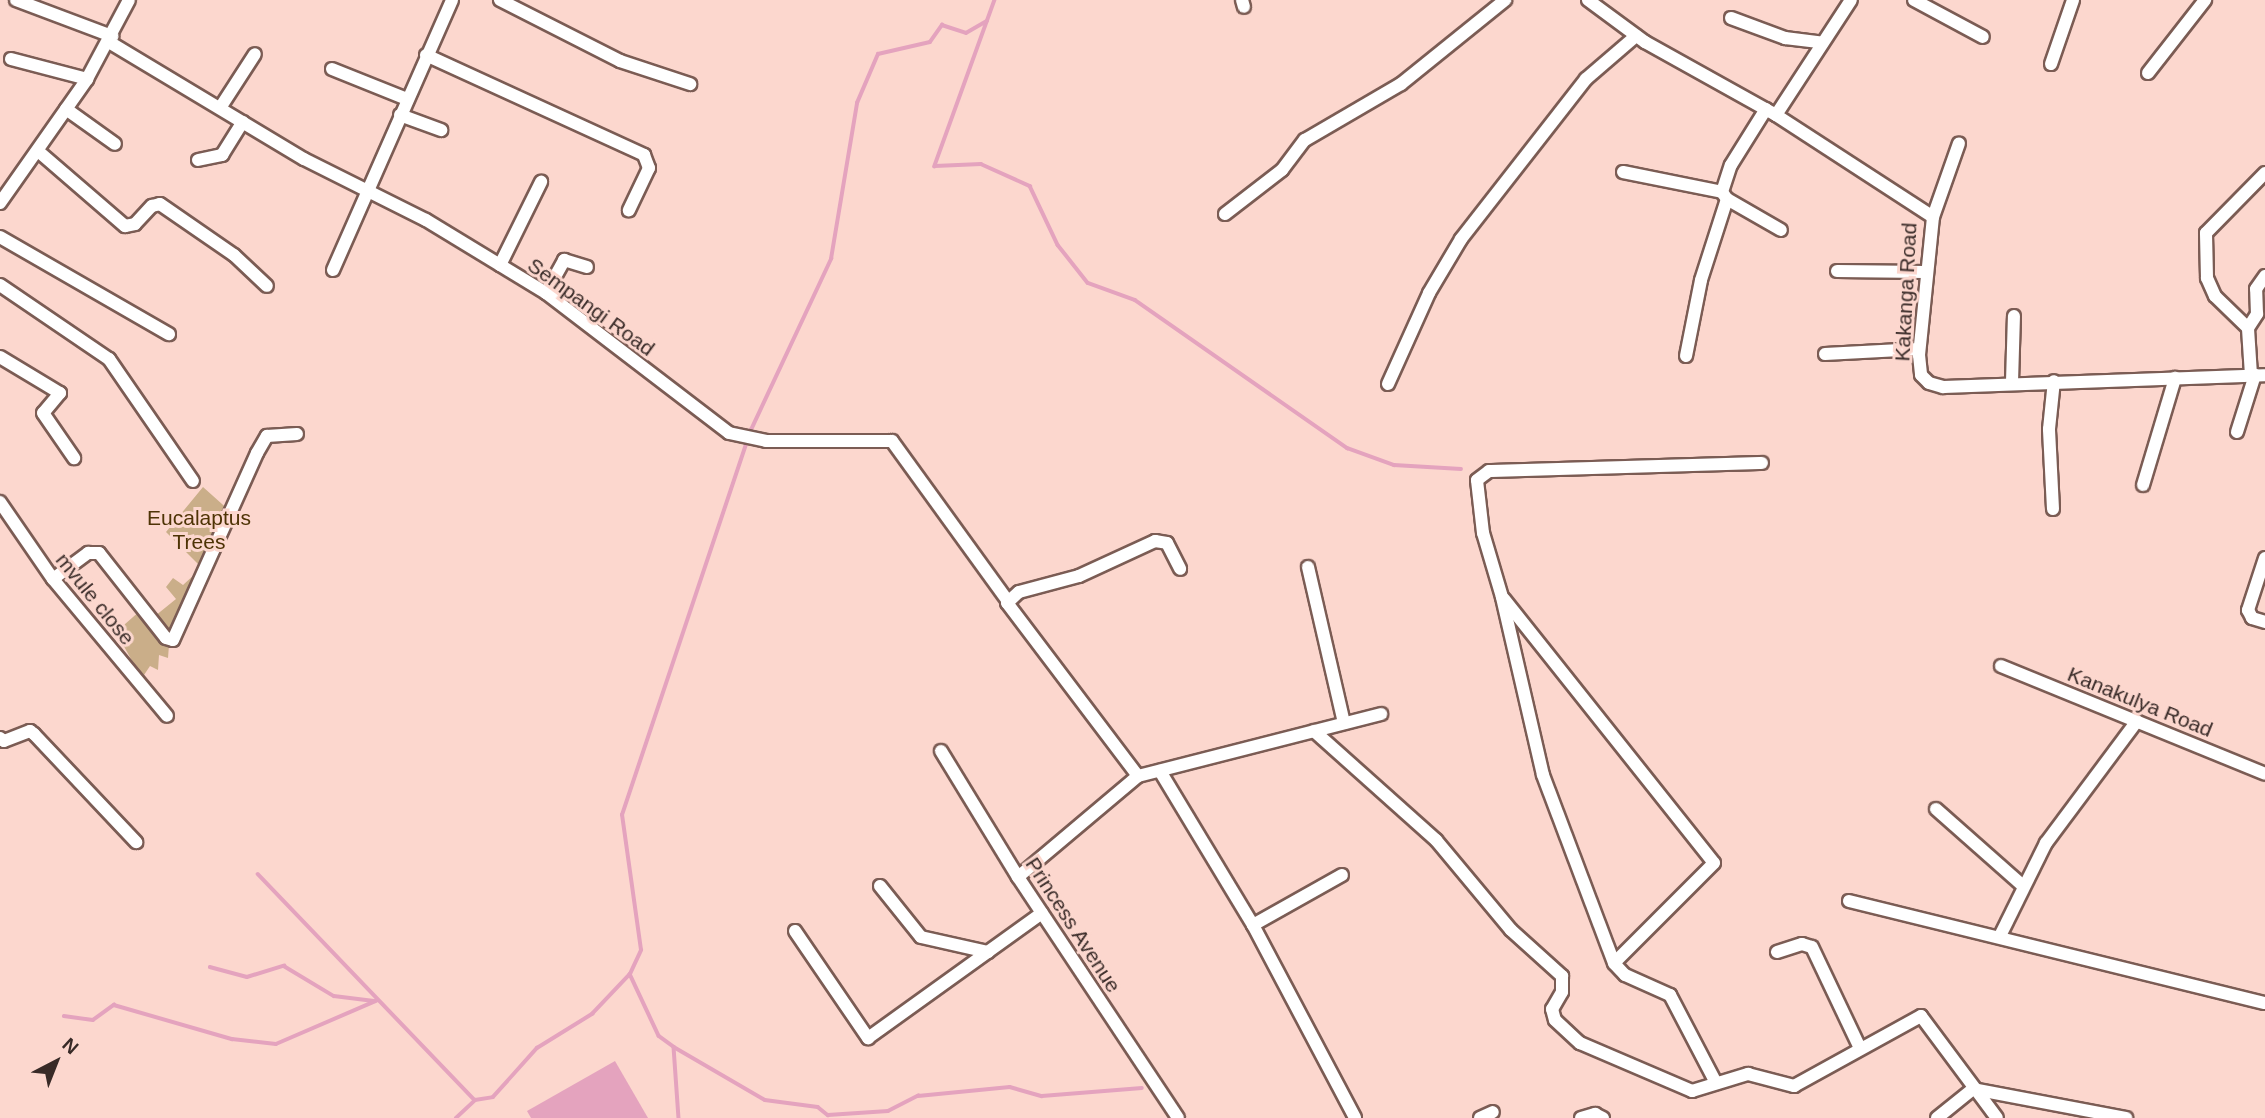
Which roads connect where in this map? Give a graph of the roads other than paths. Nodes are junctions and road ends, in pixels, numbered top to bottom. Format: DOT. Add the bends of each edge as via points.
graph roads {
  1 [pos="16,0"];
  2 [pos="129,0"];
  3 [pos="452,0"];
  4 [pos="500,0"];
  5 [pos="1505,0"];
  6 [pos="1588,0"];
  7 [pos="1852,0"];
  8 [pos="1914,0"];
  9 [pos="2073,0"];
  10 [pos="2205,0"];
  11 [pos="1731,18"];
  12 [pos="1636,36"];
  13 [pos="1983,37"];
  14 [pos="110,39"];
  15 [pos="1823,43"];
  16 [pos="255,54"];
  17 [pos="426,55"];
  18 [pos="11,59"];
  19 [pos="2051,64"];
  20 [pos="332,69"];
  21 [pos="2148,73"];
  22 [pos="87,79"];
  23 [pos="690,83"];
  24 [pos="408,99"];
  25 [pos="220,108"];
  26 [pos="66,109"];
  27 [pos="1771,112"];
  28 [pos="400,116"];
  29 [pos="243,122"];
  30 [pos="441,130"];
  31 [pos="1959,143"];
  32 [pos="115,144"];
  33 [pos="38,151"];
  34 [pos="198,160"];
  35 [pos="1623,172"];
  36 [pos="2265,173"];
  37 [pos="541,182"];
  38 [pos="368,193"];
  39 [pos="1725,196"];
  40 [pos="1,199"];
  41 [pos="629,210"];
  42 [pos="1225,214"];
  43 [pos="1933,217"];
  44 [pos="1781,230"];
  45 [pos="0,237"];
  46 [pos="500,265"];
  47 [pos="587,267"];
  48 [pos="333,270"];
  49 [pos="1837,271"];
  50 [pos="1925,272"];
  51 [pos="2265,276"];
  52 [pos="0,285"];
  53 [pos="267,286"];
  54 [pos="546,293"];
  55 [pos="2014,316"];
  56 [pos="2248,328"];
  57 [pos="169,334"];
  58 [pos="1919,349"];
  59 [pos="1825,354"];
  60 [pos="1686,356"];
  61 [pos="0,357"];
  62 [pos="2257,375"];
  63 [pos="2175,377"];
  64 [pos="2054,381"];
  65 [pos="2012,382"];
  66 [pos="1388,384"];
  67 [pos="2237,432"];
  68 [pos="297,434"];
  69 [pos="74,458"];
  70 [pos="1762,463"];
  71 [pos="193,481"];
  72 [pos="2143,485"];
  73 [pos="0,502"];
  74 [pos="2053,509"];
  75 [pos="2265,558"];
  76 [pos="1308,567"];
  77 [pos="1180,569"];
  78 [pos="53,579"];
  79 [pos="1502,597"];
  80 [pos="1009,601"];
  81 [pos="2265,622"];
  82 [pos="2001,666"];
  83 [pos="1381,714"];
  84 [pos="167,716"];
  85 [pos="2137,721"];
  86 [pos="1344,723"];
  87 [pos="1314,731"];
  88 [pos="0,738"];
  89 [pos="941,751"];
  90 [pos="1160,771"];
  91 [pos="2265,774"];
  92 [pos="1138,776"];
  93 [pos="1936,809"];
  94 [pos="136,842"];
  95 [pos="1342,875"];
  96 [pos="1017,877"];
  97 [pos="880,886"];
  98 [pos="2023,886"];
  99 [pos="1849,901"];
  100 [pos="1042,913"];
  101 [pos="1253,925"];
  102 [pos="795,931"];
  103 [pos="2000,936"];
  104 [pos="988,951"];
  105 [pos="1777,952"];
  106 [pos="1614,963"];
  107 [pos="2265,1003"];
  108 [pos="1860,1048"];
  109 [pos="1715,1081"];
  110 [pos="1973,1089"];
  111 [pos="1493,1112"];
  112 [pos="1178,1118"];
  113 [pos="1355,1118"];
  114 [pos="1480,1118"];
  115 [pos="1581,1118"];
  116 [pos="1603,1118"];
  117 [pos="1937,1118"];
  118 [pos="1997,1118"];
  119 [pos="2126,1118"];
  1 -- 14 [label="street, Sempangi Road"];
  2 -- 14 [label="street"];
  3 -- 17 [label="street"];
  4 -- 23 [label="street" via="620,61"];
  5 -- 42 [label="street" via="1401,84 1305,140 1282,170"];
  6 -- 12 [label="street, Kakanga Road"];
  7 -- 15 [label="street"];
  8 -- 13 [label="street"];
  9 -- 19 [label="street"];
  10 -- 21 [label="street"];
  11 -- 15 [label="street" via="1784,38"];
  12 -- 27 [label="street, Kakanga Road"];
  12 -- 66 [label="street" via="1586,79 1461,239 1429,293"];
  14 -- 22 [label="street"];
  14 -- 25 [label="street, Sempangi Road"];
  15 -- 27 [label="street"];
  16 -- 25 [label="street"];
  17 -- 24 [label="street"];
  17 -- 41 [label="street" via="644,155 649,168"];
  18 -- 22 [label="street"];
  20 -- 24 [label="street"];
  22 -- 26 [label="street"];
  24 -- 28 [label="street"];
  25 -- 29 [label="street, Sempangi Road"];
  26 -- 32 [label="street"];
  26 -- 33 [label="street"];
  27 -- 39 [label="street" via="1742,143"];
  27 -- 43 [label="street, Kakanga Road"];
  28 -- 30 [label="street"];
  28 -- 38 [label="street"];
  29 -- 34 [label="street" via="222,155"];
  29 -- 38 [label="street, Sempangi Road"];
  31 -- 43 [label="street"];
  33 -- 40 [label="street"];
  33 -- 53 [label="street" via="125,226 135,225 152,206 160,204 234,255"];
  35 -- 39 [label="street"];
  36 -- 56 [label="street" via="2206,233 2207,278 2215,296"];
  37 -- 46 [label="street"];
  38 -- 46 [label="street, Sempangi Road" via="426,220"];
  38 -- 48 [label="street"];
  39 -- 44 [label="street"];
  39 -- 60 [label="street"];
  43 -- 50 [label="street, Kakanga Road"];
  45 -- 57 [label="street"];
  46 -- 54 [label="street, Sempangi Road"];
  47 -- 54 [label="street" via="564,260"];
  49 -- 50 [label="street"];
  50 -- 58 [label="street, Kakanga Road"];
  51 -- 56 [label="street" via="2256,289 2257,313"];
  52 -- 71 [label="street" via="109,359"];
  54 -- 80 [label="street, Sempangi Road" via="730,433 766,441 892,441"];
  55 -- 65 [label="street"];
  56 -- 62 [label="street"];
  58 -- 59 [label="street"];
  58 -- 65 [label="street, Kakanga Road" via="1921,375 1935,386"];
  61 -- 69 [label="street" via="60,393 43,413"];
  62 -- 63 [label="street, Kakanga Road"];
  62 -- 67 [label="street"];
  63 -- 64 [label="street, Kakanga Road"];
  63 -- 72 [label="street"];
  64 -- 65 [label="street, Kakanga Road"];
  64 -- 74 [label="street" via="2049,429"];
  68 -- 78 [label="street" via="267,436 173,640 166,638 99,553 88,553"];
  70 -- 79 [label="street" via="1489,471 1478,480 1477,496"];
  73 -- 78 [label="street, mvule close"];
  75 -- 81 [label="street" via="2248,610 2252,618"];
  76 -- 86 [label="street"];
  77 -- 80 [label="street" via="1167,543 1155,541 1096,570 1019,592"];
  78 -- 84 [label="street, mvule close"];
  79 -- 106 [label="street" via="1543,775"];
  79 -- 106 [label="street" via="1714,863"];
  80 -- 92 [label="street" via="1010,610"];
  82 -- 85 [label="street, Kanakulya Road"];
  83 -- 86 [label="street"];
  85 -- 91 [label="street, Kanakulya Road"];
  85 -- 98 [label="street" via="2046,844"];
  86 -- 87 [label="street"];
  87 -- 90 [label="street"];
  87 -- 109 [label="street" via="1436,840 1511,930 1562,976 1562,992 1552,1009 1555,1020 1580,1043 1692,1091"];
  88 -- 94 [label="street" via="34,734"];
  89 -- 96 [label="street, Princess Avenue"];
  90 -- 92 [label="street"];
  90 -- 101 [label="street"];
  92 -- 96 [label="street"];
  93 -- 98 [label="street"];
  95 -- 101 [label="street"];
  96 -- 100 [label="street, Princess Avenue"];
  97 -- 104 [label="street" via="921,937"];
  98 -- 103 [label="street"];
  99 -- 103 [label="street"];
  100 -- 104 [label="street"];
  100 -- 112 [label="street, Princess Avenue"];
  101 -- 113 [label="street"];
  102 -- 104 [label="street" via="868,1038"];
  103 -- 107 [label="street"];
  105 -- 108 [label="street" via="1802,944 1812,947"];
  106 -- 109 [label="street" via="1625,975 1670,995"];
  108 -- 109 [label="street" via="1794,1086 1748,1074"];
  108 -- 110 [label="street" via="1921,1016"];
  110 -- 117 [label="street"];
  110 -- 118 [label="street"];
  110 -- 119 [label="street"];
  111 -- 114 [label="street"];
  115 -- 116 [label="street" via="1595,1114"];
}
